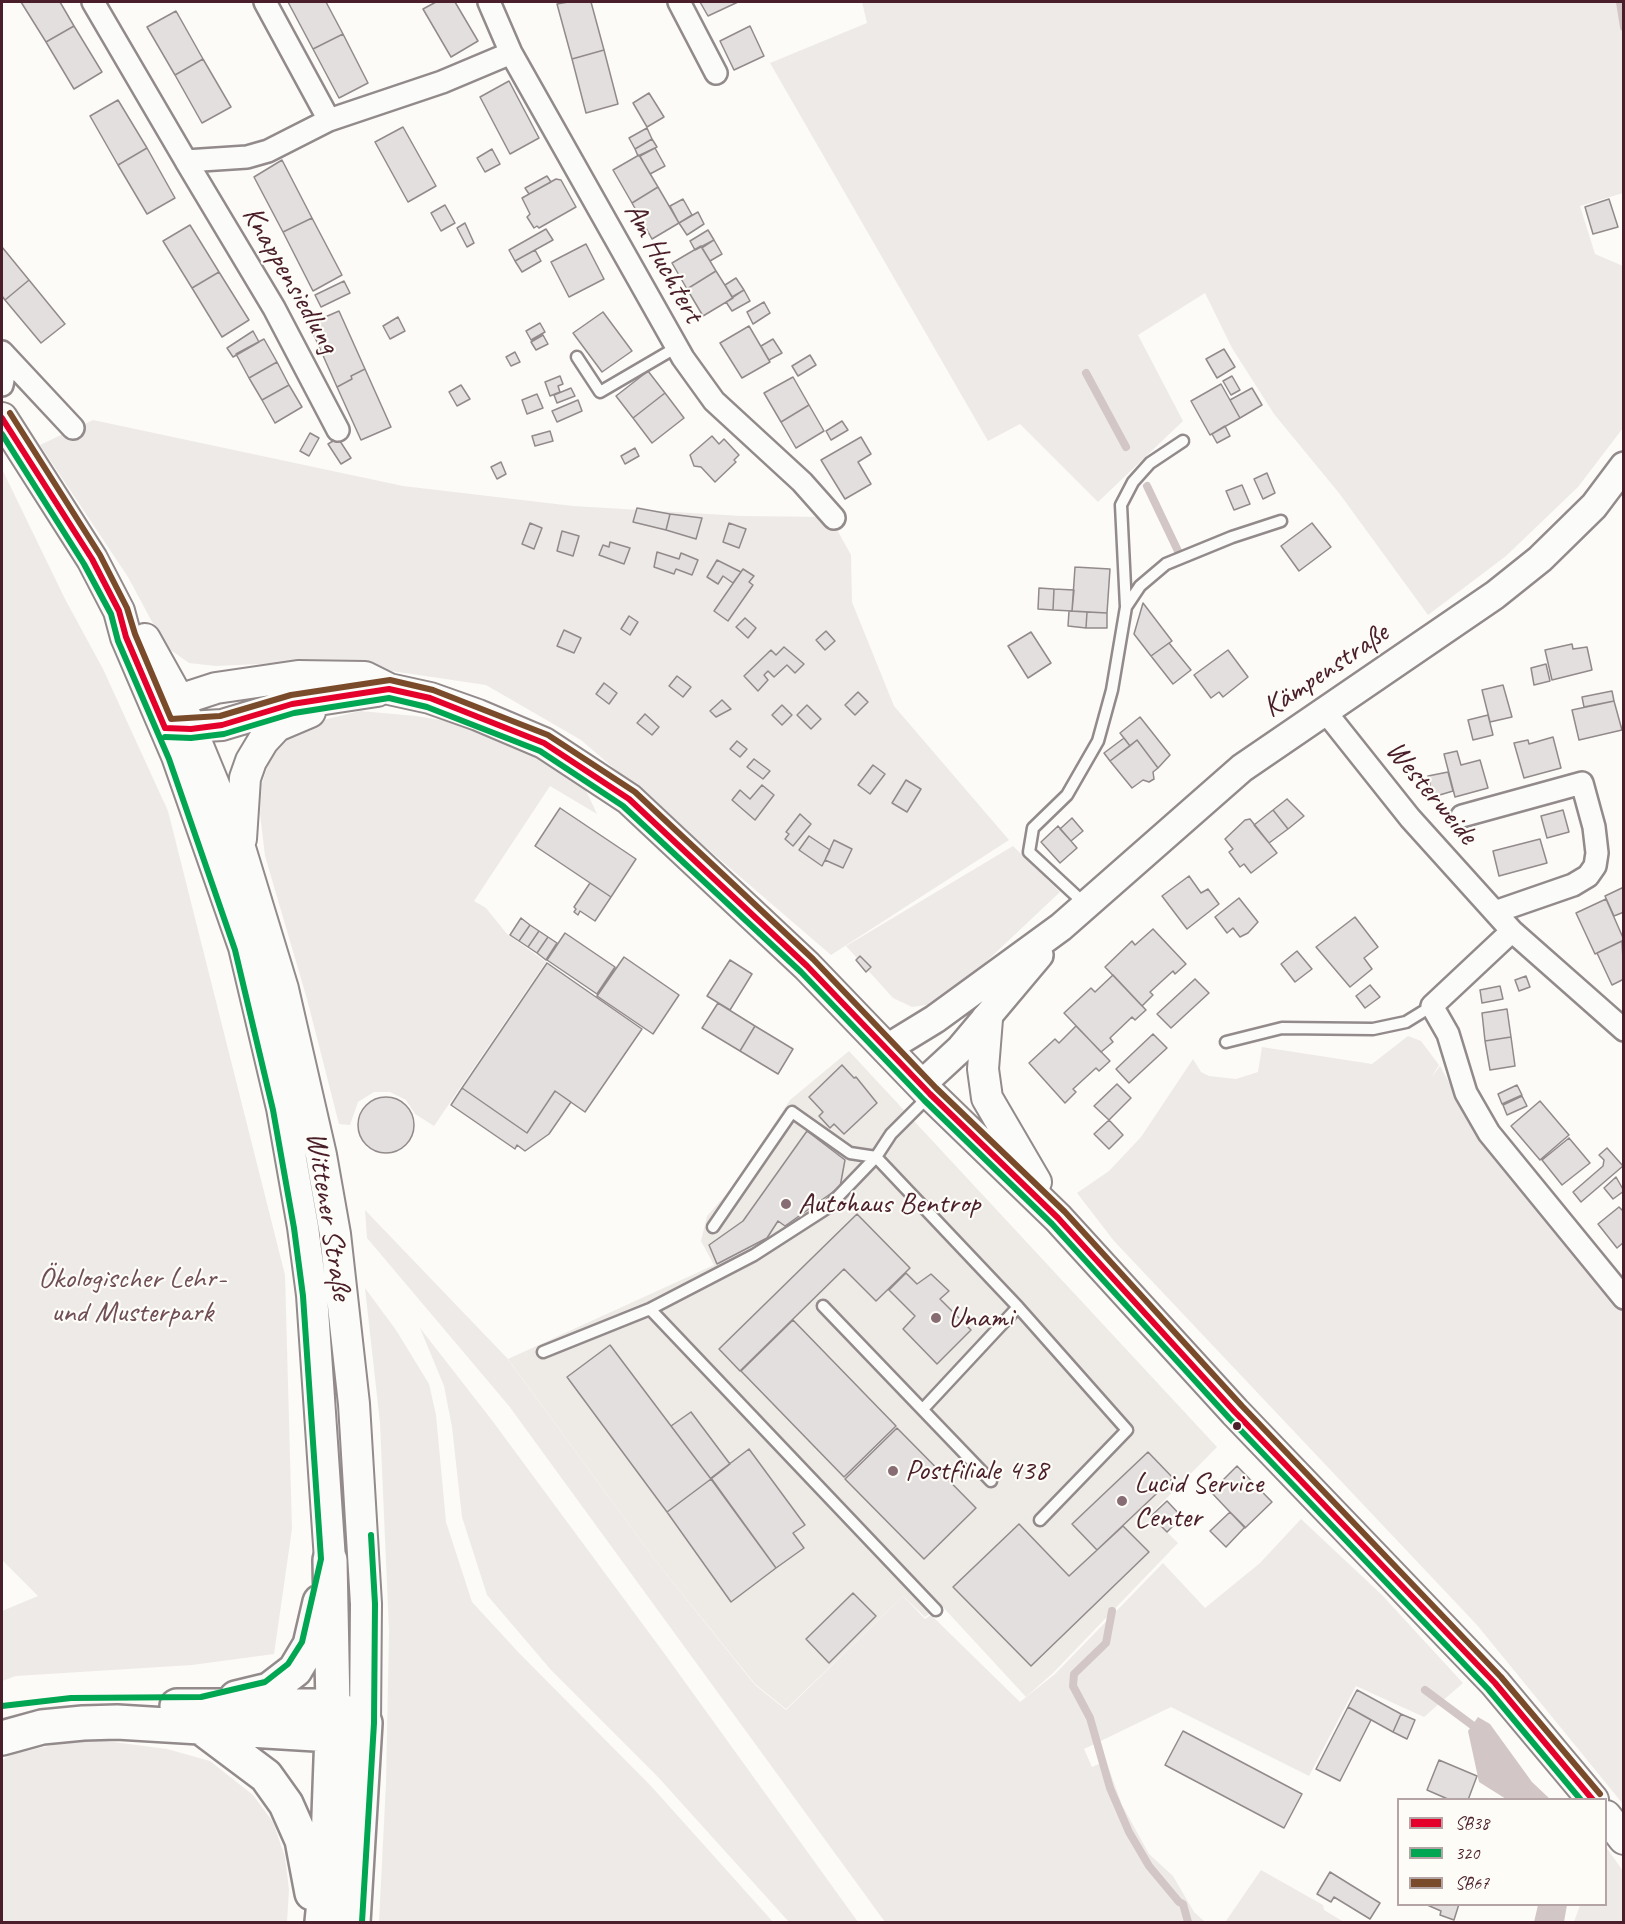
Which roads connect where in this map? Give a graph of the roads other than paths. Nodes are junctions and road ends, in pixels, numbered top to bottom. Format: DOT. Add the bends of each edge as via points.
graph roads {
  1 [pos="93,2"];
  2 [pos="265,2"];
  3 [pos="489,2"];
  4 [pos="679,2"];
  5 [pos="511,53"];
  6 [pos="716,73"];
  7 [pos="329,120"];
  8 [pos="186,161"];
  9 [pos="676,347"];
  10 [pos="4,356"];
  11 [pos="577,357"];
  12 [pos="2,385"];
  13 [pos="2,418"];
  14 [pos="73,429"];
  15 [pos="338,430"];
  16 [pos="1183,441"];
  17 [pos="1623,466"];
  18 [pos="834,518"];
  19 [pos="1281,521"];
  20 [pos="1126,607"];
  21 [pos="119,611"];
  22 [pos="389,689"];
  23 [pos="349,696"];
  24 [pos="179,700"];
  25 [pos="1324,710"];
  26 [pos="178,728"];
  27 [pos="1461,816"];
  28 [pos="240,848"];
  29 [pos="1085,904"];
  30 [pos="1496,912"];
  31 [pos="1061,927"];
  32 [pos="1512,931"];
  33 [pos="1432,1006"];
  34 [pos="987,1019"];
  35 [pos="1623,1030"];
  36 [pos="1226,1042"];
  37 [pos="886,1049"];
  38 [pos="926,1090"];
  39 [pos="876,1157"];
  40 [pos="1058,1218"];
  41 [pos="713,1227"];
  42 [pos="1623,1298"];
  43 [pos="823,1306"];
  44 [pos="1018,1307"];
  45 [pos="650,1309"];
  46 [pos="543,1352"];
  47 [pos="923,1409"];
  48 [pos="991,1481"];
  49 [pos="1040,1520"];
  50 [pos="330,1560"];
  51 [pos="936,1610"];
  52 [pos="2,1715"];
  53 [pos="202,1717"];
  54 [pos="332,1721"];
  55 [pos="365,1723"];
  56 [pos="2,1738"];
  57 [pos="1591,1798"];
  58 [pos="1607,1819"];
  59 [pos="1623,1839"];
  60 [pos="314,1923"];
  61 [pos="322,1923"];
  62 [pos="353,1923"];
  1 -- 8 [label="street, Knappensiedlung"];
  2 -- 7 [label="street"];
  3 -- 5 [label="street, Am Huchtert"];
  4 -- 6 [label="street"];
  5 -- 7 [label="street" via="442,82"];
  5 -- 9 [label="street, Am Huchtert"];
  7 -- 8 [label="street" via="248,157"];
  8 -- 15 [label="street, Knappensiedlung" via="274,308"];
  9 -- 11 [label="lane" via="600,392"];
  9 -- 18 [label="street, Am Huchtert" via="714,401 802,482"];
  10 -- 12 [label="street"];
  10 -- 14 [label="street"];
  13 -- 21 [label="main road, Wittener Straße" via="92,559"];
  16 -- 20 [label="lane" via="1150,463 1133,483 1122,506"];
  17 -- 25 [label="street, Kämpenstraße" via="1594,506 1540,559 1439,636"];
  19 -- 20 [label="lane" via="1166,564 1140,586"];
  20 -- 29 [label="lane" via="1112,690 1098,741 1067,795 1033,828 1029,852"];
  21 -- 24 [label="main road, Wittener Straße" via="140,629"];
  21 -- 26 [label="main road, Wittener Straße" via="126,637"];
  22 -- 23 [label="main road"];
  22 -- 24 [label="main road" via="365,677 298,676 216,688"];
  22 -- 37 [label="main road" via="430,698 527,736 629,799 807,966"];
  23 -- 26 [label="main road" via="292,704 222,725"];
  23 -- 28 [label="main road" via="278,726 263,741 245,778"];
  24 -- 26 [label="main road, Wittener Straße"];
  25 -- 29 [label="street, Kämpenstraße" via="1242,768"];
  25 -- 30 [label="street, Westerweide" via="1410,818"];
  26 -- 28 [label="main road, Wittener Straße"];
  26 -- 50 [label="main road, Wittener Straße" via="263,1019 282,1108 312,1295"];
  27 -- 30 [label="street, Westerweide" via="1582,783 1594,827 1595,866 1573,885"];
  28 -- 55 [label="main road, Wittener Straße" via="303,1070 339,1270 354,1404 366,1604"];
  29 -- 31 [label="street, Kämpenstraße"];
  30 -- 32 [label="street, Westerweide"];
  31 -- 34 [label="street, Kämpenstraße"];
  31 -- 37 [label="street, Kämpenstraße" via="935,1019"];
  32 -- 33 [label="street"];
  32 -- 35 [label="street, Westerweide"];
  33 -- 36 [label="lane" via="1406,1022 1373,1029 1282,1028"];
  33 -- 42 [label="street" via="1448,1034 1466,1093 1489,1133"];
  34 -- 38 [label="street, Kämpenstraße"];
  34 -- 40 [label="main road" via="983,1068 987,1098"];
  37 -- 38 [label="main road"];
  38 -- 39 [label="lane"];
  38 -- 40 [label="main road"];
  39 -- 41 [label="lane" via="850,1153 792,1112"];
  39 -- 44 [label="lane"];
  39 -- 45 [label="lane" via="827,1208 754,1255"];
  40 -- 57 [label="main road" via="1235,1412 1495,1683"];
  43 -- 47 [label="lane"];
  44 -- 47 [label="lane"];
  44 -- 49 [label="lane" via="1127,1430"];
  45 -- 46 [label="lane"];
  45 -- 51 [label="lane"];
  47 -- 48 [label="lane"];
  50 -- 53 [label="highway" via="310,1645 295,1670 269,1690"];
  50 -- 54 [label="highway"];
  52 -- 53 [label="highway" via="71,1707"];
  53 -- 54 [label="highway"];
  53 -- 56 [label="highway" via="42,1727"];
  53 -- 60 [label="highway" via="266,1776 286,1804 303,1840"];
  54 -- 55 [label="highway"];
  54 -- 61 [label="highway"];
  55 -- 62 [label="highway"];
  58 -- 59 [label="main road"];
}
